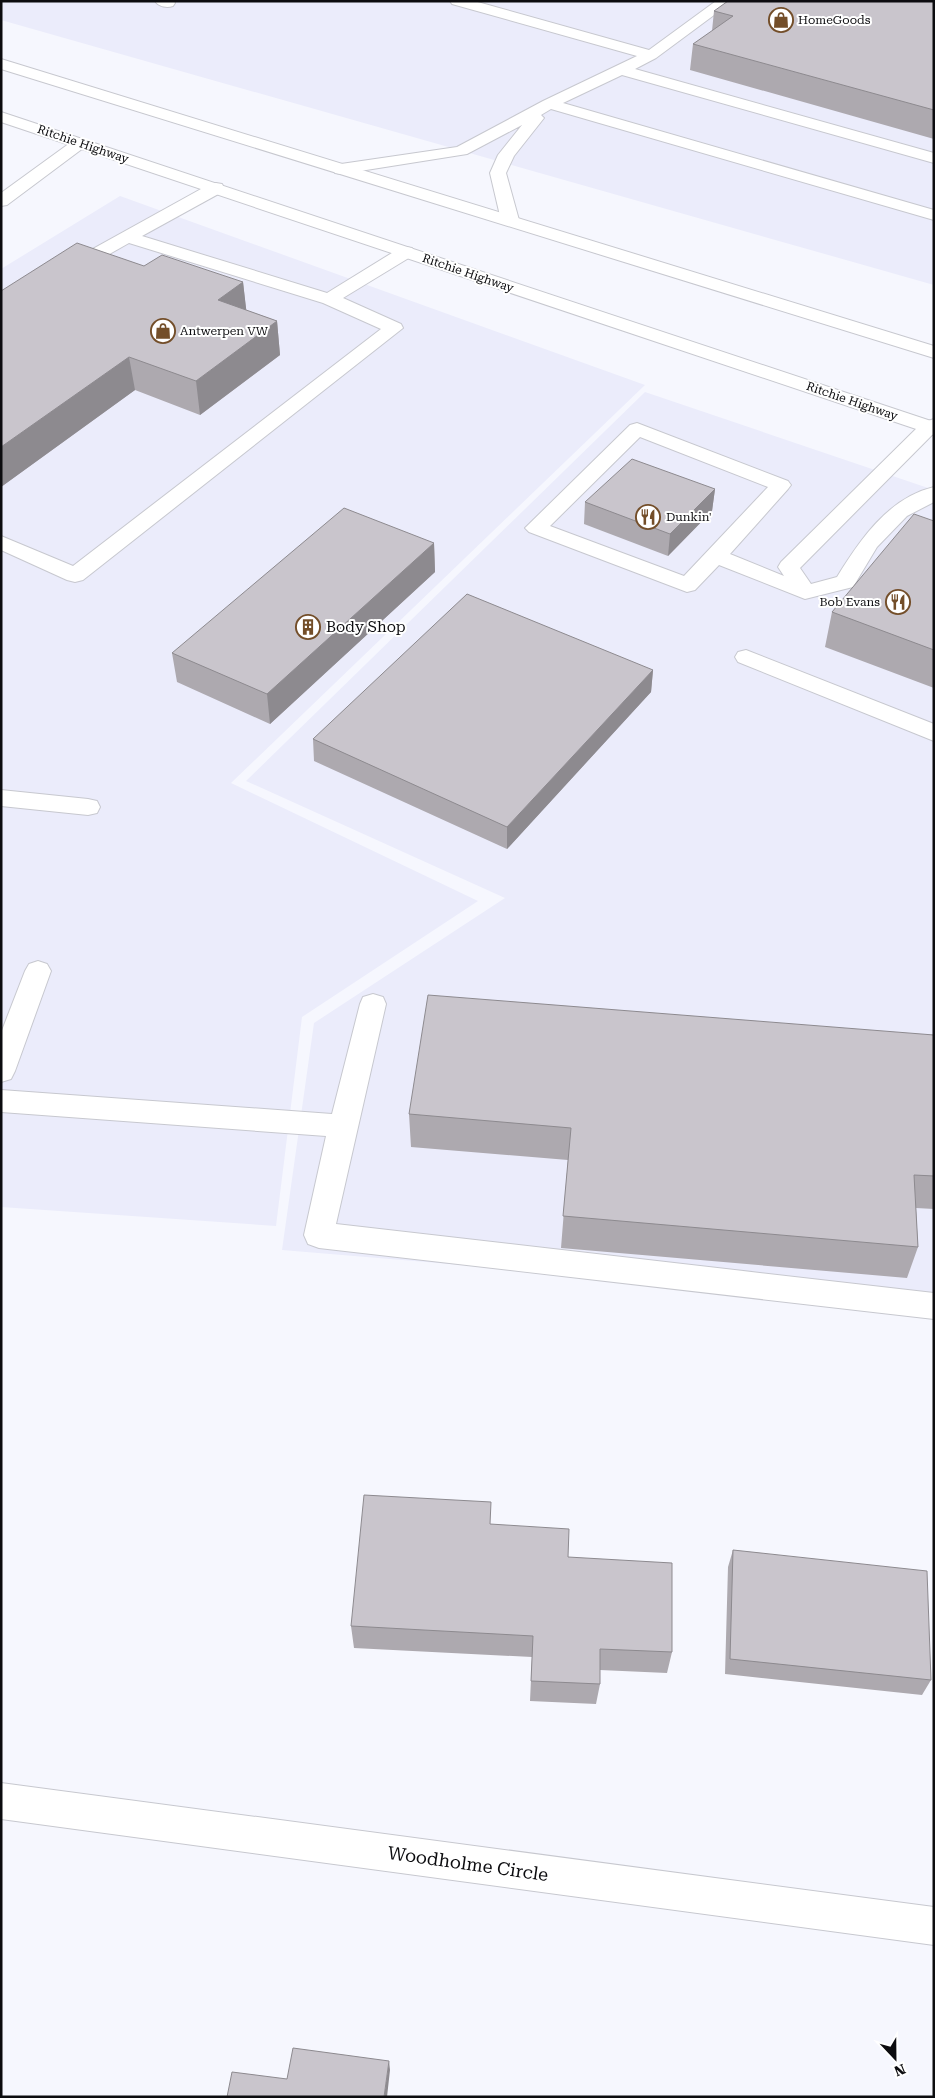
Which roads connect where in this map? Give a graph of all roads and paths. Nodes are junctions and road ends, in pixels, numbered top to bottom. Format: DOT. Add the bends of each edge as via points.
graph roads {
  1 [pos="457,1"];
  2 [pos="726,1"];
  3 [pos="651,55"];
  4 [pos="1,64"];
  5 [pos="623,70"];
  6 [pos="549,104"];
  7 [pos="1,117"];
  8 [pos="80,143"];
  9 [pos="934,158"];
  10 [pos="341,169"];
  11 [pos="216,188"];
  12 [pos="1,201"];
  13 [pos="934,215"];
  14 [pos="510,220"];
  15 [pos="126,237"];
  16 [pos="406,252"];
  17 [pos="51,281"];
  18 [pos="329,300"];
  19 [pos="934,352"];
  20 [pos="932,427"];
  21 [pos="934,493"];
  22 [pos="1,542"];
  23 [pos="716,556"];
  24 [pos="805,592"];
  25 [pos="746,657"];
  26 [pos="934,733"];
  27 [pos="1,798"];
  28 [pos="88,807"];
  29 [pos="38,971"];
  30 [pos="373,1004"];
  31 [pos="1,1071"];
  32 [pos="1,1101"];
  33 [pos="343,1126"];
  34 [pos="934,1306"];
  35 [pos="1,1801"];
  36 [pos="934,1926"];
  1 -- 3 [label="main road"];
  2 -- 3 [label="main road"];
  3 -- 5 [label="main road"];
  4 -- 10 [label="main road"];
  5 -- 6 [label="main road"];
  5 -- 9 [label="main road"];
  6 -- 10 [label="main road" via="460,151"];
  6 -- 13 [label="main road"];
  6 -- 14 [label="main road" via="514,142 498,174"];
  7 -- 8 [label="main road, Ritchie Highway"];
  8 -- 11 [label="main road, Ritchie Highway"];
  8 -- 12 [label="main road"];
  10 -- 14 [label="main road"];
  11 -- 15 [label="main road"];
  11 -- 16 [label="main road, Ritchie Highway"];
  14 -- 19 [label="main road"];
  15 -- 17 [label="main road"];
  15 -- 18 [label="main road"];
  16 -- 18 [label="main road"];
  16 -- 20 [label="main road, Ritchie Highway"];
  18 -- 22 [label="main road" via="394,328 75,575"];
  20 -- 24 [label="main road" via="789,567"];
  21 -- 24 [label="main road" via="900,512 869,543 845,582"];
  23 -- 23 [label="main road" via="687,585 536,528 636,429 782,485"];
  23 -- 24 [label="main road"];
  25 -- 26 [label="main road"];
  27 -- 28 [label="main road"];
  29 -- 31 [label="main road"];
  30 -- 33 [label="main road"];
  32 -- 33 [label="main road"];
  33 -- 34 [label="main road" via="319,1235"];
  35 -- 36 [label="main road, Woodholme Circle"];
}
